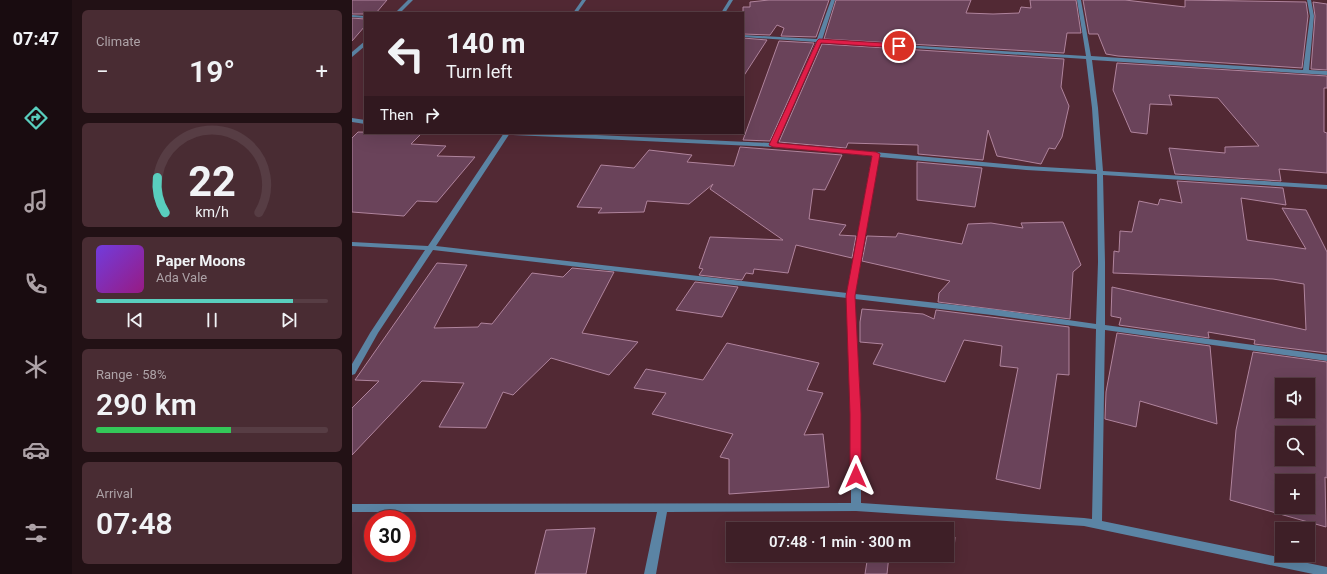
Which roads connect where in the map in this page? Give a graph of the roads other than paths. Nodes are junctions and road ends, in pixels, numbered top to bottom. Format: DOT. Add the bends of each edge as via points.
graph roads {
  1 [pos="411,0"];
  2 [pos="584,0"];
  3 [pos="731,0"];
  4 [pos="833,0"];
  5 [pos="1079,0"];
  6 [pos="1309,0"];
  7 [pos="398,12"];
  8 [pos="576,12"];
  9 [pos="724,12"];
  10 [pos="352,16"];
  11 [pos="364,17"];
  12 [pos="744,36"];
  13 [pos="819,41"];
  14 [pos="364,44"];
  15 [pos="352,55"];
  16 [pos="1090,58"];
  17 [pos="1306,72"];
  18 [pos="1327,73"];
  19 [pos="352,120"];
  20 [pos="364,122"];
  21 [pos="506,134"];
  22 [pos="553,134"];
  23 [pos="634,136"];
  24 [pos="773,145"];
  25 [pos="876,154"];
  26 [pos="1100,173"];
  27 [pos="1327,187"];
  28 [pos="352,244"];
  29 [pos="432,248"];
  30 [pos="851,296"];
  31 [pos="1101,327"];
  32 [pos="1327,358"];
  33 [pos="352,372"];
  34 [pos="663,507"];
  35 [pos="856,507"];
  36 [pos="352,508"];
  37 [pos="1097,524"];
  38 [pos="1327,572"];
  39 [pos="650,574"];
  1 -- 7 [label="street"];
  2 -- 8 [label="street"];
  3 -- 9 [label="street"];
  4 -- 13 [label="street"];
  5 -- 16 [label="street"];
  6 -- 17 [label="street" via="1312,16"];
  10 -- 11 [label="street"];
  12 -- 13 [label="street"];
  13 -- 16 [label="street"];
  13 -- 24 [label="street"];
  14 -- 15 [label="street"];
  16 -- 17 [label="street"];
  16 -- 26 [label="street"];
  17 -- 18 [label="street"];
  19 -- 20 [label="street"];
  21 -- 29 [label="street"];
  22 -- 23 [label="street"];
  23 -- 24 [label="street"];
  24 -- 25 [label="street"];
  25 -- 26 [label="street"];
  25 -- 30 [label="street"];
  26 -- 27 [label="street"];
  26 -- 31 [label="street"];
  28 -- 29 [label="street"];
  29 -- 30 [label="street"];
  29 -- 33 [label="street" via="374,333"];
  30 -- 31 [label="street"];
  30 -- 35 [label="street" via="856,414"];
  31 -- 32 [label="street"];
  31 -- 37 [label="street"];
  34 -- 35 [label="street"];
  34 -- 36 [label="street"];
  34 -- 39 [label="street"];
  35 -- 37 [label="street"];
  37 -- 38 [label="street"];
}
